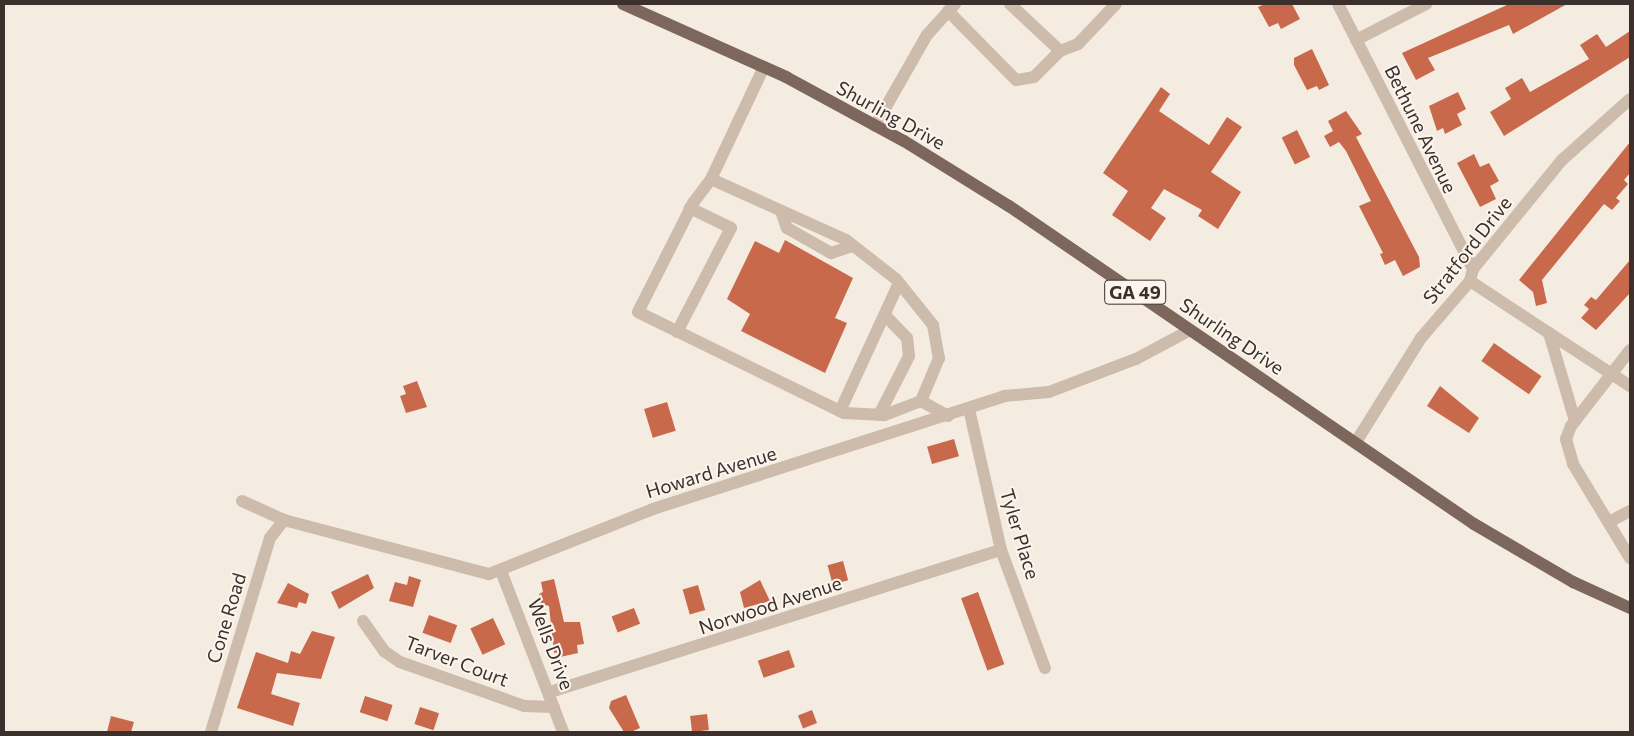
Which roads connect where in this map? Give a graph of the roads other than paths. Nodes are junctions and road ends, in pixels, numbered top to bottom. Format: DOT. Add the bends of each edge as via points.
graph roads {
  1 [pos="623,4"];
  2 [pos="1010,4"];
  3 [pos="1116,4"];
  4 [pos="1338,4"];
  5 [pos="1426,4"];
  6 [pos="642,8"];
  7 [pos="952,8"];
  8 [pos="1356,40"];
  9 [pos="1060,51"];
  10 [pos="764,68"];
  11 [pos="1630,99"];
  12 [pos="875,126"];
  13 [pos="711,179"];
  14 [pos="690,208"];
  15 [pos="1472,275"];
  16 [pos="900,283"];
  17 [pos="885,315"];
  18 [pos="1190,330"];
  19 [pos="677,332"];
  20 [pos="1548,333"];
  21 [pos="1630,350"];
  22 [pos="1611,375"];
  23 [pos="1630,386"];
  24 [pos="920,402"];
  25 [pos="969,409"];
  26 [pos="840,411"];
  27 [pos="879,414"];
  28 [pos="948,416"];
  29 [pos="1575,421"];
  30 [pos="1356,442"];
  31 [pos="242,501"];
  32 [pos="1630,511"];
  33 [pos="284,520"];
  34 [pos="1609,522"];
  35 [pos="1001,550"];
  36 [pos="1630,558"];
  37 [pos="501,571"];
  38 [pos="1630,608"];
  39 [pos="363,622"];
  40 [pos="1044,668"];
  41 [pos="550,692"];
  42 [pos="554,707"];
  43 [pos="211,732"];
  44 [pos="563,732"];
  1 -- 6 [label="main road, Shurling Drive / GA 49"];
  2 -- 9 [label="street"];
  3 -- 9 [label="street" via="1078,44"];
  4 -- 8 [label="street, Bethune Avenue"];
  5 -- 8 [label="street"];
  6 -- 10 [label="main road, Shurling Drive / GA 49"];
  7 -- 9 [label="street" via="1016,80 1034,77"];
  7 -- 12 [label="street" via="927,35"];
  8 -- 15 [label="street, Bethune Avenue"];
  10 -- 12 [label="main road, Shurling Drive / GA 49"];
  10 -- 13 [label="street"];
  11 -- 15 [label="street, Stratford Drive" via="1562,160"];
  12 -- 18 [label="main road, Shurling Drive / GA 49" via="1009,206"];
  13 -- 14 [label="street"];
  13 -- 16 [label="street" via="854,246"];
  14 -- 19 [label="street" via="638,312"];
  14 -- 19 [label="street" via="731,228"];
  15 -- 20 [label="street, Bethune Avenue"];
  15 -- 30 [label="street, Stratford Drive" via="1421,338"];
  16 -- 17 [label="street"];
  16 -- 24 [label="street" via="933,325 938,358"];
  17 -- 26 [label="street"];
  17 -- 27 [label="street" via="907,338 909,356"];
  18 -- 25 [label="street, Howard Avenue" via="1136,359 1049,392 1004,396"];
  18 -- 30 [label="main road, Shurling Drive / GA 49"];
  19 -- 26 [label="street"];
  20 -- 22 [label="street, Bethune Avenue"];
  20 -- 29 [label="street"];
  21 -- 22 [label="street"];
  22 -- 23 [label="street, Bethune Avenue"];
  22 -- 29 [label="street"];
  24 -- 27 [label="street"];
  24 -- 28 [label="street"];
  25 -- 28 [label="street, Howard Avenue"];
  25 -- 35 [label="street, Tyler Place"];
  26 -- 27 [label="street"];
  28 -- 37 [label="street, Howard Avenue" via="652,509 530,555"];
  29 -- 34 [label="street" via="1566,448"];
  30 -- 38 [label="main road, Shurling Drive / GA 49" via="1522,553"];
  31 -- 33 [label="street, Howard Avenue"];
  32 -- 34 [label="street"];
  33 -- 37 [label="street, Howard Avenue" via="477,573"];
  33 -- 43 [label="street, Cone Road" via="270,538"];
  34 -- 36 [label="street"];
  35 -- 40 [label="street, Tyler Place"];
  35 -- 41 [label="street, Norwood Avenue"];
  37 -- 41 [label="street, Wells Drive"];
  39 -- 42 [label="street, Tarver Court" via="384,651 400,662 524,706"];
  41 -- 42 [label="street, Wells Drive"];
  42 -- 44 [label="street, Wells Drive"];
}
